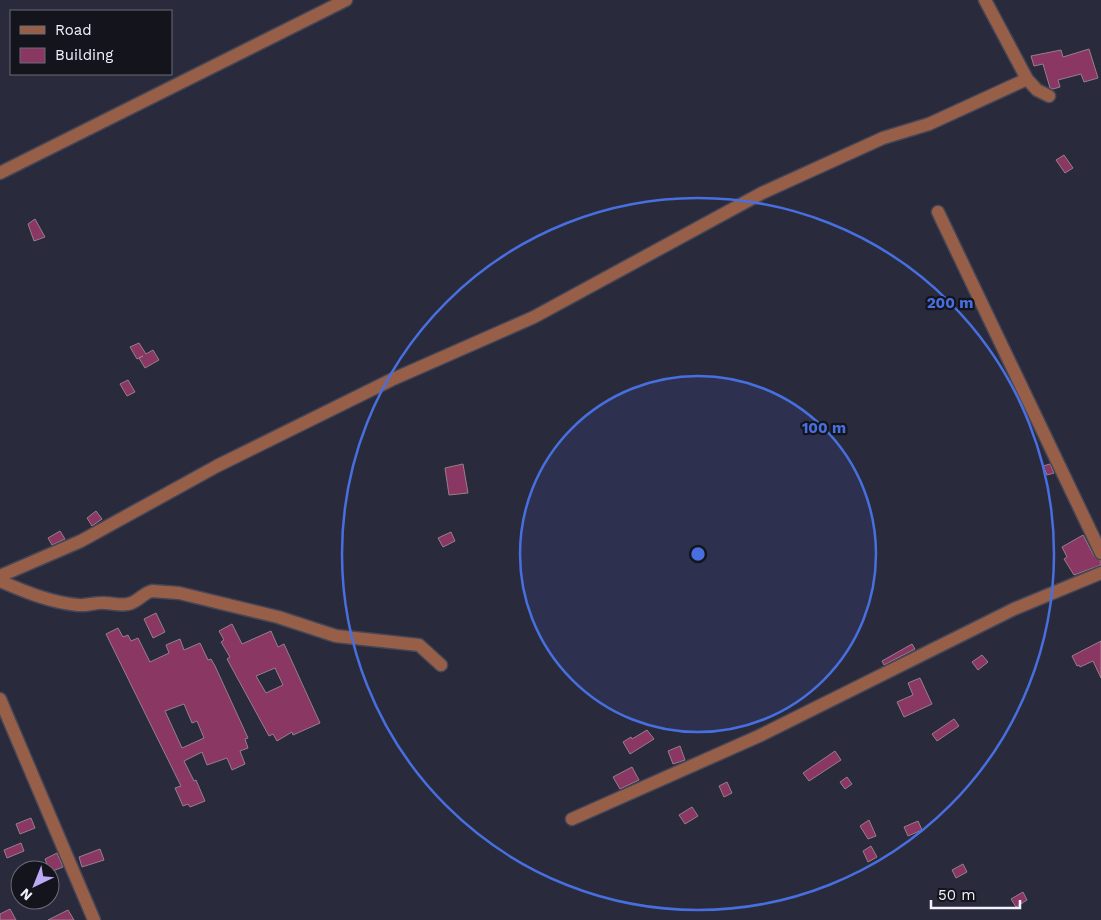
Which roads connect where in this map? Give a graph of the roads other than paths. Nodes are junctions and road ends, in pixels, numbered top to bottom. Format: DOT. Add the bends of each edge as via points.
graph roads {
  1 [pos="346,0"];
  2 [pos="985,0"];
  3 [pos="1027,79"];
  4 [pos="1049,96"];
  5 [pos="0,173"];
  6 [pos="938,212"];
  7 [pos="1101,553"];
  8 [pos="1101,573"];
  9 [pos="0,576"];
  10 [pos="0,581"];
  11 [pos="441,665"];
  12 [pos="0,699"];
  13 [pos="572,819"];
  14 [pos="94,920"];
  1 -- 5 [label="street"];
  2 -- 3 [label="street"];
  3 -- 4 [label="street" via="1037,90"];
  3 -- 9 [label="street" via="929,124 883,138 762,193 534,317 390,380 217,466 81,541"];
  6 -- 7 [label="street"];
  8 -- 13 [label="street" via="1014,609 759,736"];
  10 -- 11 [label="street" via="41,598 78,605 128,605 149,591 179,593 278,617 336,636 419,645"];
  12 -- 14 [label="street"];
}
